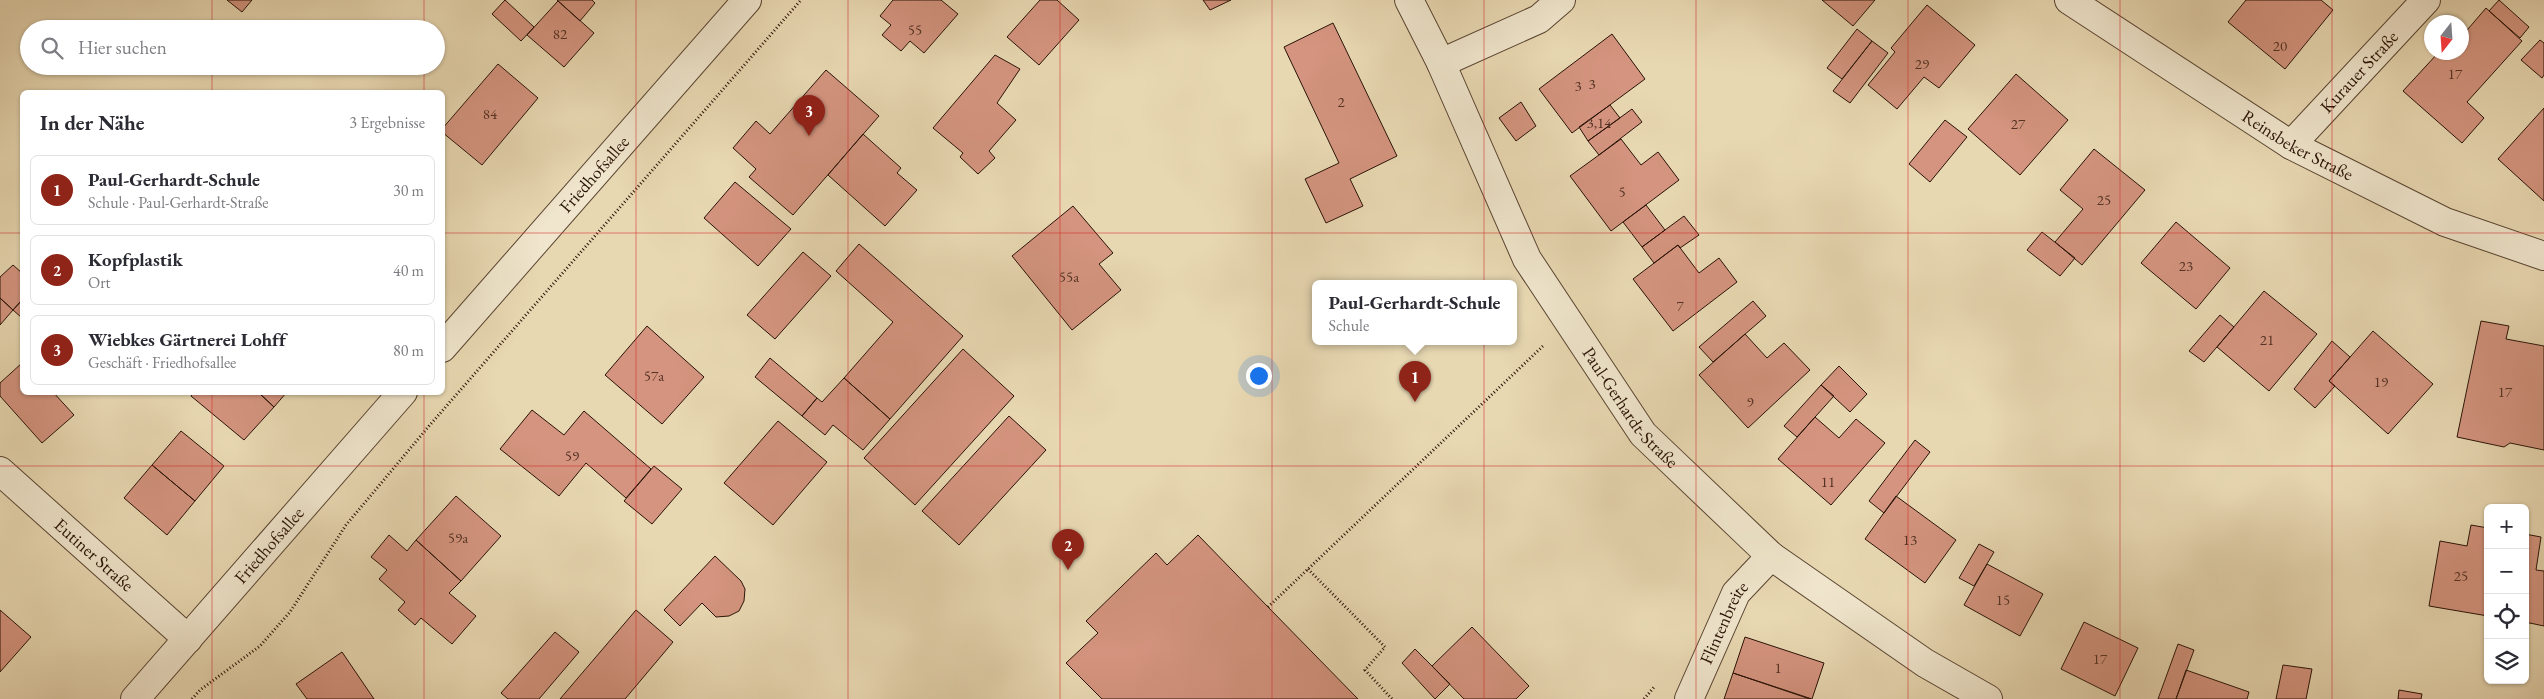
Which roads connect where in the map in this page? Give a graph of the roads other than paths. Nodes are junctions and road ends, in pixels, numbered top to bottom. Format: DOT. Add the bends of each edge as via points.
graph roads {
  1 [pos="747,0"];
  2 [pos="1409,0"];
  3 [pos="1561,0"];
  4 [pos="2069,0"];
  5 [pos="2426,0"];
  6 [pos="1441,63"];
  7 [pos="2291,145"];
  8 [pos="2544,256"];
  9 [pos="445,345"];
  10 [pos="400,395"];
  11 [pos="0,471"];
  12 [pos="1771,556"];
  13 [pos="188,639"];
  14 [pos="135,699"];
  15 [pos="1689,699"];
  16 [pos="1988,699"];
  1 -- 9 [label="street, Friedhofsallee"];
  2 -- 6 [label="street, Paul-Gerhardt-Straße"];
  3 -- 6 [label="street" via="1539,19"];
  4 -- 7 [label="street, Reinsbeker Straße"];
  5 -- 7 [label="street, Kurauer Straße"];
  6 -- 12 [label="street, Paul-Gerhardt-Straße" via="1527,259 1568,322 1643,434"];
  7 -- 8 [label="street, Reinsbeker Straße" via="2445,222"];
  10 -- 13 [label="street, Friedhofsallee"];
  11 -- 13 [label="street, Eutiner Straße"];
  12 -- 15 [label="street, Flintenbreite" via="1736,593"];
  12 -- 16 [label="street, Paul-Gerhardt-Straße" via="1925,663"];
  13 -- 14 [label="street, Friedhofsallee"];
}
